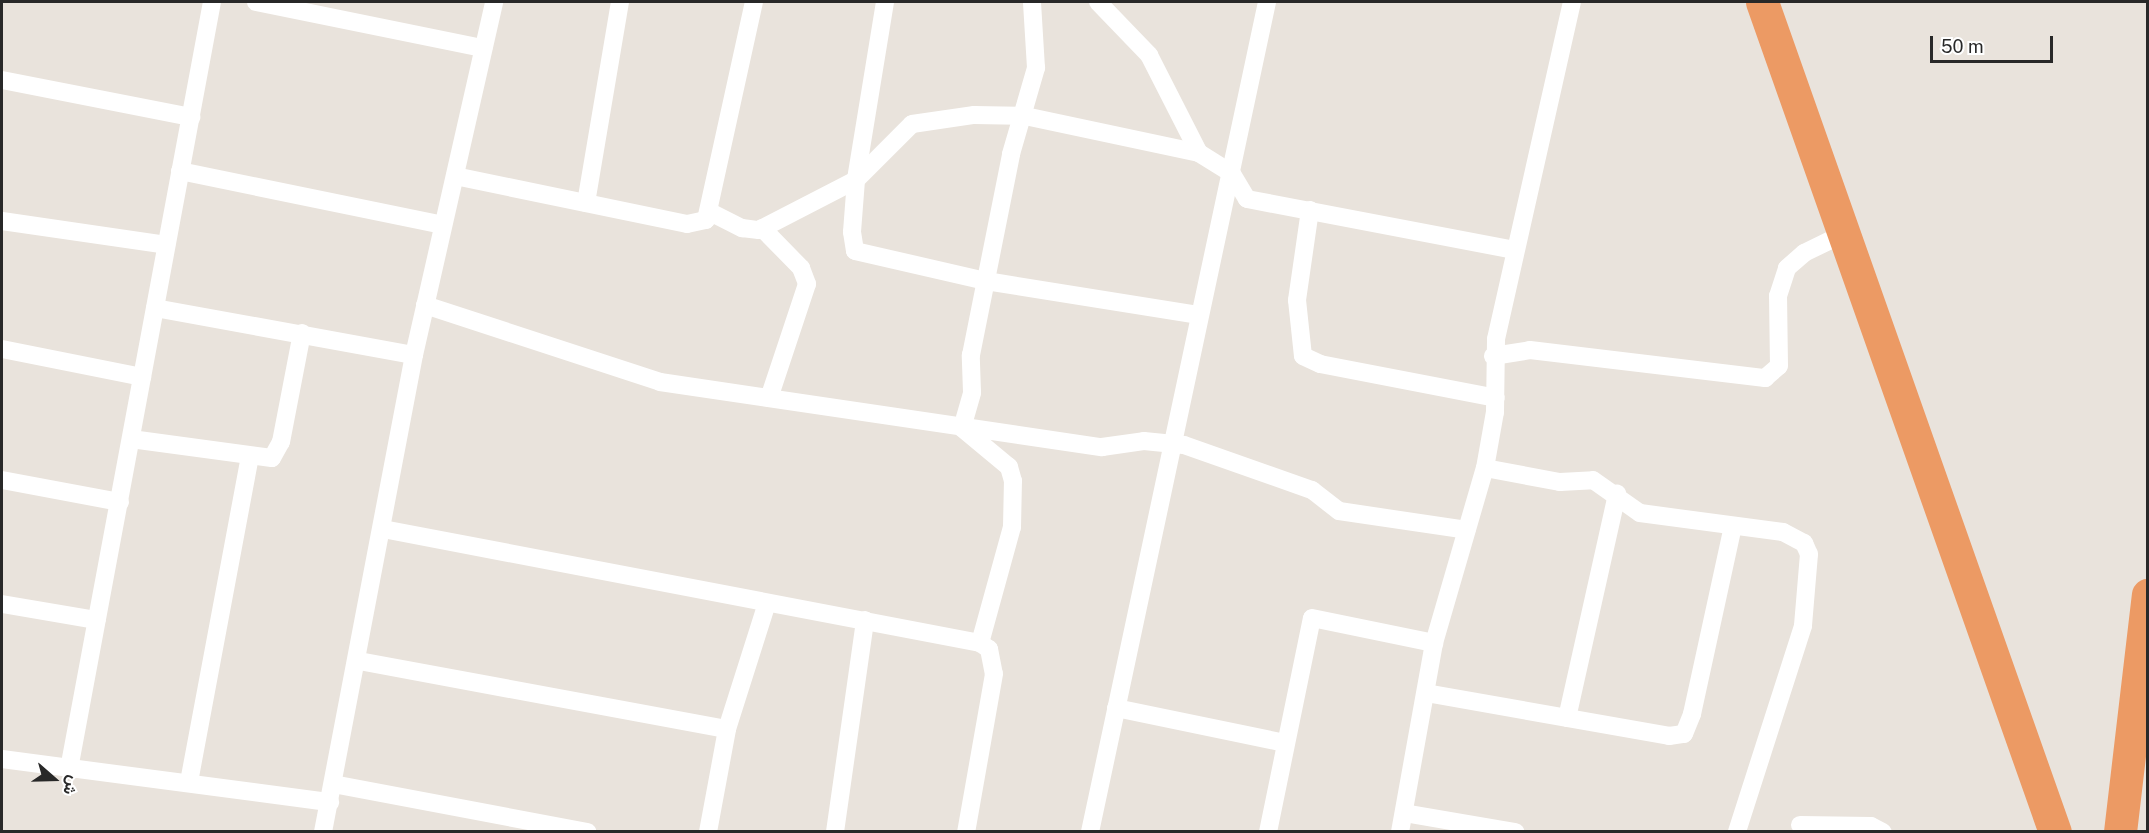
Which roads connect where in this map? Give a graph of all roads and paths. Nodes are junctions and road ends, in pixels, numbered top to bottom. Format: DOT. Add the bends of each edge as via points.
graph roads {
  1 [pos="212,2"];
  2 [pos="256,2"];
  3 [pos="494,2"];
  4 [pos="620,2"];
  5 [pos="754,2"];
  6 [pos="885,2"];
  7 [pos="1032,2"];
  8 [pos="1098,2"];
  9 [pos="1267,2"];
  10 [pos="1572,2"];
  11 [pos="1762,2"];
  12 [pos="483,48"];
  13 [pos="2,80"];
  14 [pos="1025,116"];
  15 [pos="191,117"];
  16 [pos="1199,153"];
  17 [pos="180,171"];
  18 [pos="1228,171"];
  19 [pos="455,176"];
  20 [pos="856,180"];
  21 [pos="586,202"];
  22 [pos="1310,210"];
  23 [pos="710,212"];
  24 [pos="2,220"];
  25 [pos="442,225"];
  26 [pos="762,228"];
  27 [pos="1845,233"];
  28 [pos="166,245"];
  29 [pos="1515,250"];
  30 [pos="986,281"];
  31 [pos="425,305"];
  32 [pos="155,308"];
  33 [pos="1199,315"];
  34 [pos="302,333"];
  35 [pos="2,349"];
  36 [pos="414,356"];
  37 [pos="1493,356"];
  38 [pos="142,377"];
  39 [pos="769,398"];
  40 [pos="1496,398"];
  41 [pos="962,428"];
  42 [pos="130,439"];
  43 [pos="1172,443"];
  44 [pos="250,457"];
  45 [pos="1485,468"];
  46 [pos="2,480"];
  47 [pos="1617,494"];
  48 [pos="120,502"];
  49 [pos="1733,526"];
  50 [pos="383,529"];
  51 [pos="1467,530"];
  52 [pos="2148,594"];
  53 [pos="767,603"];
  54 [pos="2,604"];
  55 [pos="97,620"];
  56 [pos="865,620"];
  57 [pos="980,643"];
  58 [pos="1434,643"];
  59 [pos="359,661"];
  60 [pos="1426,693"];
  61 [pos="1116,708"];
  62 [pos="1567,718"];
  63 [pos="727,729"];
  64 [pos="1285,743"];
  65 [pos="2,759"];
  66 [pos="69,769"];
  67 [pos="189,782"];
  68 [pos="331,793"];
  69 [pos="1404,813"];
  70 [pos="1800,825"];
  71 [pos="322,831"];
  72 [pos="588,831"];
  73 [pos="708,831"];
  74 [pos="836,831"];
  75 [pos="966,831"];
  76 [pos="1090,831"];
  77 [pos="1268,831"];
  78 [pos="1400,831"];
  79 [pos="1515,831"];
  80 [pos="1737,831"];
  81 [pos="1883,831"];
  82 [pos="2055,831"];
  83 [pos="2120,831"];
  1 -- 15 [label="street"];
  2 -- 12 [label="street"];
  3 -- 12 [label="street"];
  4 -- 21 [label="street"];
  5 -- 23 [label="street"];
  6 -- 20 [label="street"];
  7 -- 14 [label="street" via="1036,68"];
  8 -- 16 [label="street" via="1149,55"];
  9 -- 18 [label="street"];
  10 -- 29 [label="street"];
  11 -- 27 [label="highway"];
  12 -- 19 [label="street"];
  13 -- 15 [label="street"];
  14 -- 16 [label="street"];
  14 -- 20 [label="street" via="975,115 912,124"];
  14 -- 30 [label="street" via="1011,154"];
  15 -- 17 [label="street"];
  16 -- 18 [label="street"];
  17 -- 25 [label="street"];
  17 -- 28 [label="street"];
  18 -- 22 [label="street" via="1247,199"];
  18 -- 33 [label="street"];
  19 -- 21 [label="street"];
  19 -- 25 [label="street"];
  20 -- 26 [label="street"];
  20 -- 30 [label="street" via="852,232 855,252"];
  21 -- 23 [label="street" via="687,224 698,224"];
  22 -- 29 [label="street"];
  22 -- 40 [label="street" via="1298,281 1297,336 1303,356 1320,364"];
  23 -- 26 [label="street" via="742,228"];
  24 -- 28 [label="street"];
  25 -- 31 [label="street"];
  26 -- 39 [label="street" via="801,268 807,284"];
  27 -- 37 [label="street" via="1804,253 1786,268 1778,296 1779,366 1765,378 1530,350"];
  27 -- 82 [label="highway"];
  28 -- 32 [label="street"];
  29 -- 37 [label="street"];
  30 -- 33 [label="street"];
  30 -- 41 [label="street" via="971,355 972,392"];
  31 -- 36 [label="street"];
  31 -- 39 [label="street" via="660,382"];
  32 -- 34 [label="street"];
  32 -- 38 [label="street"];
  33 -- 43 [label="street"];
  34 -- 36 [label="street"];
  34 -- 44 [label="street" via="279,448 272,458"];
  35 -- 38 [label="street"];
  36 -- 50 [label="street"];
  37 -- 40 [label="street"];
  38 -- 42 [label="street"];
  39 -- 41 [label="street"];
  40 -- 45 [label="street"];
  41 -- 43 [label="street" via="1102,447 1144,441"];
  41 -- 57 [label="street" via="1009,467 1014,481 1012,526"];
  42 -- 44 [label="street"];
  42 -- 48 [label="street"];
  43 -- 51 [label="street" via="1312,490 1350,514"];
  43 -- 61 [label="street"];
  44 -- 67 [label="street"];
  45 -- 47 [label="street" via="1560,482 1593,480"];
  45 -- 51 [label="street"];
  46 -- 48 [label="street"];
  47 -- 49 [label="street" via="1640,513"];
  47 -- 62 [label="street"];
  48 -- 55 [label="street"];
  49 -- 62 [label="street" via="1692,714 1684,734 1669,736"];
  49 -- 80 [label="street" via="1795,535 1809,554 1799,641"];
  50 -- 53 [label="street"];
  50 -- 59 [label="street"];
  51 -- 58 [label="street"];
  52 -- 83 [label="highway"];
  53 -- 56 [label="street"];
  53 -- 63 [label="street"];
  54 -- 55 [label="street"];
  55 -- 66 [label="street"];
  56 -- 57 [label="street"];
  56 -- 74 [label="street"];
  57 -- 75 [label="street" via="989,650 994,674"];
  58 -- 60 [label="street"];
  58 -- 64 [label="street" via="1312,618"];
  59 -- 63 [label="street"];
  59 -- 68 [label="street"];
  60 -- 62 [label="street"];
  60 -- 69 [label="street"];
  61 -- 64 [label="street"];
  61 -- 76 [label="street"];
  63 -- 73 [label="street"];
  64 -- 77 [label="street"];
  65 -- 66 [label="street"];
  66 -- 67 [label="street"];
  67 -- 68 [label="street"];
  68 -- 71 [label="street"];
  68 -- 72 [label="street"];
  69 -- 78 [label="street"];
  69 -- 79 [label="street"];
  70 -- 81 [label="street" via="1871,826"];
}
